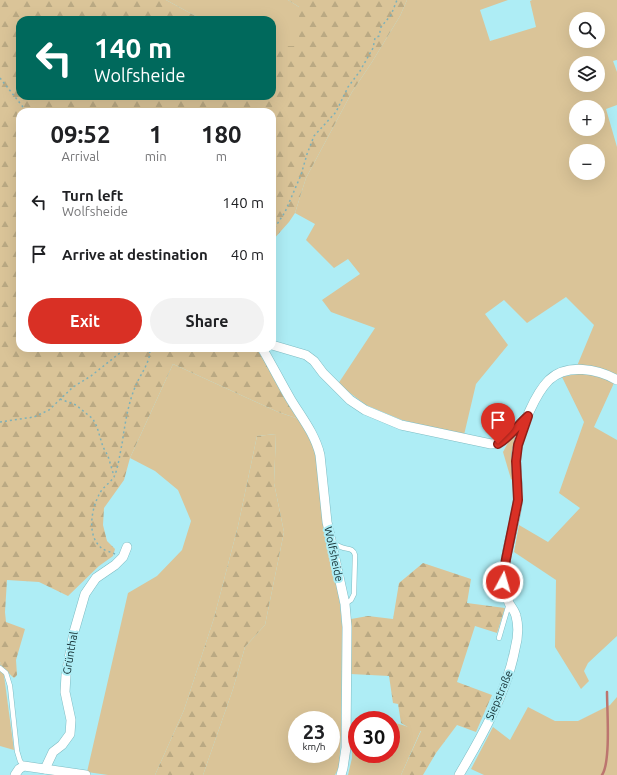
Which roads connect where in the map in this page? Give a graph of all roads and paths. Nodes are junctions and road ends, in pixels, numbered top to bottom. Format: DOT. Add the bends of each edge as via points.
graph roads {
  1 [pos="397,0"];
  2 [pos="0,78"];
  3 [pos="16,98"];
  4 [pos="17,100"];
  5 [pos="24,108"];
  6 [pos="276,226"];
  7 [pos="276,346"];
  8 [pos="121,352"];
  9 [pos="150,352"];
  10 [pos="264,352"];
  11 [pos="617,380"];
  12 [pos="60,399"];
  13 [pos="528,416"];
  14 [pos="0,422"];
  15 [pos="114,477"];
  16 [pos="332,541"];
  17 [pos="127,547"];
  18 [pos="123,557"];
  19 [pos="344,604"];
  20 [pos="511,605"];
  21 [pos="499,638"];
  22 [pos="0,668"];
  23 [pos="24,766"];
  24 [pos="45,769"];
  25 [pos="15,775"];
  26 [pos="86,775"];
  27 [pos="341,775"];
  28 [pos="459,775"];
  1 -- 6 [label="path" via="336,112 314,136 302,175"];
  2 -- 3 [label="path"];
  4 -- 5 [label="path"];
  7 -- 13 [label="street" via="306,355 350,400 365,410 402,425 498,444 506,440"];
  8 -- 12 [label="path"];
  9 -- 15 [label="path" via="127,413"];
  10 -- 16 [label="street, Wolfsheide" via="318,445 327,522"];
  11 -- 13 [label="street, Siepstraße" via="596,371 582,369 563,372 550,379 538,394"];
  12 -- 14 [label="path" via="49,410 34,417"];
  12 -- 15 [label="path" via="76,405 93,419"];
  13 -- 20 [label="street, Siepstraße" via="518,445 518,500 503,582"];
  15 -- 18 [label="path" via="100,493 92,514 92,528 95,541 103,549"];
  16 -- 19 [label="street, Wolfsheide"];
  16 -- 19 [label="lane" via="342,548 350,548 355,555 354,594 351,600"];
  17 -- 18 [label="street, Grünthal"];
  18 -- 24 [label="street, Grünthal" via="96,578 85,594 74,632 66,675 65,692 71,720 70,734 53,752"];
  19 -- 27 [label="street, Wolfsheide" via="347,635 346,748"];
  20 -- 21 [label="lane" via="508,607"];
  20 -- 28 [label="street, Siepstraße" via="516,615 518,631 509,674 496,706"];
  22 -- 23 [label="lane" via="6,672 10,686 17,751"];
  23 -- 24 [label="street"];
  23 -- 25 [label="street"];
  24 -- 26 [label="street"];
}
